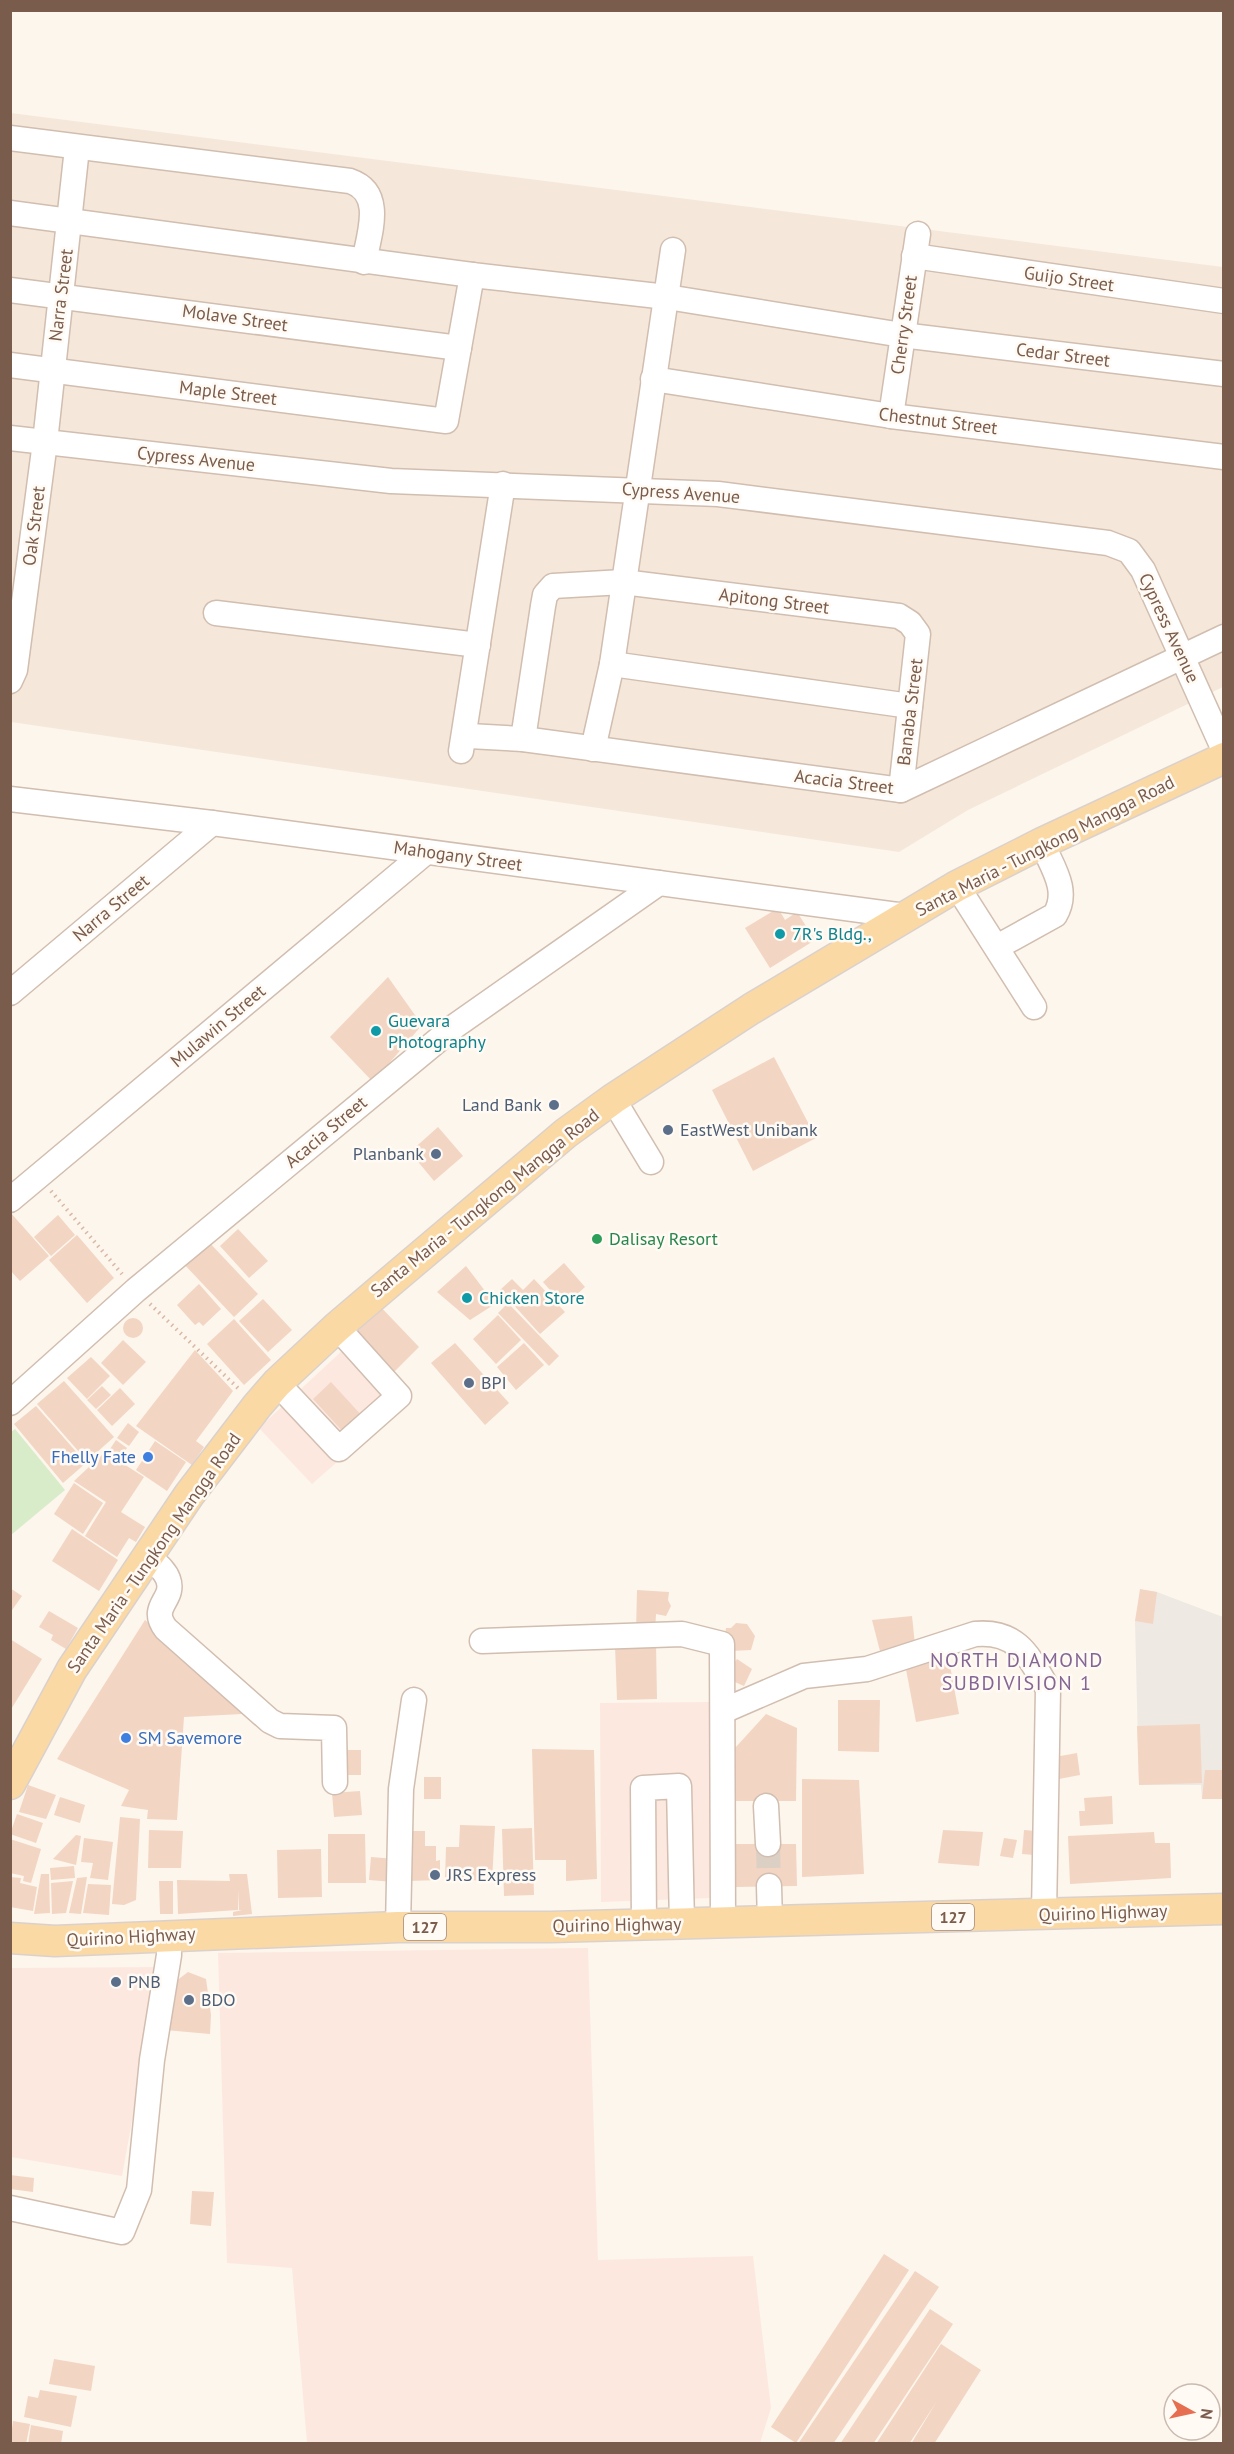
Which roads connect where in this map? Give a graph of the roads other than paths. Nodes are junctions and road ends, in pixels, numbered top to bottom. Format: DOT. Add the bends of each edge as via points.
graph roads {
  1 [pos="10,138"];
  2 [pos="77,148"];
  3 [pos="10,213"];
  4 [pos="69,222"];
  5 [pos="916,245"];
  6 [pos="673,250"];
  7 [pos="364,262"];
  8 [pos="472,275"];
  9 [pos="10,290"];
  10 [pos="61,296"];
  11 [pos="667,297"];
  12 [pos="1224,301"];
  13 [pos="902,335"];
  14 [pos="459,348"];
  15 [pos="10,365"];
  16 [pos="52,371"];
  17 [pos="1224,374"];
  18 [pos="653,379"];
  19 [pos="891,416"];
  20 [pos="10,438"];
  21 [pos="45,442"];
  22 [pos="1224,457"];
  23 [pos="503,484"];
  24 [pos="638,489"];
  25 [pos="623,582"];
  26 [pos="216,613"];
  27 [pos="918,634"];
  28 [pos="1224,637"];
  29 [pos="478,645"];
  30 [pos="1182,657"];
  31 [pos="612,664"];
  32 [pos="10,681"];
  33 [pos="910,706"];
  34 [pos="523,739"];
  35 [pos="593,749"];
  36 [pos="1224,750"];
  37 [pos="1224,758"];
  38 [pos="901,790"];
  39 [pos="10,799"];
  40 [pos="212,823"];
  41 [pos="1041,843"];
  42 [pos="426,852"];
  43 [pos="659,883"];
  44 [pos="957,886"];
  45 [pos="905,916"];
  46 [pos="997,947"];
  47 [pos="10,993"];
  48 [pos="1034,1007"];
  49 [pos="613,1099"];
  50 [pos="651,1162"];
  51 [pos="10,1200"];
  52 [pos="337,1327"];
  53 [pos="277,1383"];
  54 [pos="10,1403"];
  55 [pos="148,1556"];
  56 [pos="482,1641"];
  57 [pos="414,1700"];
  58 [pos="723,1712"];
  59 [pos="335,1782"];
  60 [pos="10,1784"];
  61 [pos="766,1806"];
  62 [pos="768,1844"];
  63 [pos="769,1886"];
  64 [pos="1224,1909"];
  65 [pos="1044,1914"];
  66 [pos="770,1922"];
  67 [pos="723,1923"];
  68 [pos="682,1924"];
  69 [pos="644,1925"];
  70 [pos="398,1928"];
  71 [pos="169,1935"];
  72 [pos="10,1938"];
  73 [pos="10,2208"];
  1 -- 2 [label="street"];
  2 -- 4 [label="street, Narra Street"];
  2 -- 7 [label="street" via="359,184 372,201"];
  3 -- 4 [label="street, Cedar Street"];
  4 -- 7 [label="street, Cedar Street"];
  4 -- 10 [label="street, Narra Street"];
  5 -- 12 [label="street, Guijo Street"];
  5 -- 13 [label="street, Cherry Street"];
  6 -- 11 [label="street"];
  7 -- 8 [label="street, Cedar Street"];
  8 -- 11 [label="street, Cedar Street"];
  8 -- 14 [label="street"];
  9 -- 10 [label="street, Molave Street"];
  10 -- 14 [label="street, Molave Street"];
  10 -- 16 [label="street, Narra Street"];
  11 -- 13 [label="street, Cedar Street"];
  11 -- 18 [label="street"];
  13 -- 17 [label="street, Cedar Street"];
  13 -- 19 [label="street, Cherry Street"];
  14 -- 16 [label="street, Maple Street" via="446,421"];
  15 -- 16 [label="street, Maple Street"];
  16 -- 21 [label="street, Narra Street"];
  18 -- 19 [label="street, Chestnut Street"];
  18 -- 24 [label="street"];
  19 -- 22 [label="street, Chestnut Street"];
  20 -- 21 [label="street, Cypress Avenue"];
  21 -- 23 [label="street, Cypress Avenue" via="391,481"];
  21 -- 32 [label="street, Oak Street" via="15,670"];
  23 -- 24 [label="street, Cypress Avenue"];
  23 -- 29 [label="street"];
  24 -- 25 [label="street"];
  24 -- 30 [label="street, Cypress Avenue" via="718,494 1108,543 1129,551 1143,570"];
  25 -- 27 [label="street, Apitong Street" via="899,616"];
  25 -- 31 [label="street"];
  25 -- 34 [label="street, Apitong Street" via="553,586 545,594"];
  26 -- 29 [label="street"];
  27 -- 33 [label="street, Banaba Street"];
  28 -- 30 [label="street, Acacia Street"];
  29 -- 34 [label="street, Acacia Street" via="465,744"];
  30 -- 36 [label="street, Cypress Avenue"];
  30 -- 38 [label="street, Acacia Street"];
  31 -- 33 [label="street"];
  31 -- 35 [label="street"];
  33 -- 38 [label="street, Banaba Street"];
  34 -- 35 [label="street, Acacia Street"];
  35 -- 38 [label="street, Acacia Street"];
  37 -- 41 [label="main road, Santa Maria - Tungkong Mangga Road"];
  39 -- 40 [label="street, Mahogany Street"];
  40 -- 42 [label="street, Mahogany Street"];
  40 -- 47 [label="street, Narra Street"];
  41 -- 44 [label="main road, Santa Maria - Tungkong Mangga Road"];
  41 -- 46 [label="street" via="1062,890 1061,905 1056,915"];
  42 -- 43 [label="street, Mahogany Street"];
  42 -- 51 [label="street, Mulawin Street"];
  43 -- 45 [label="street, Mahogany Street"];
  43 -- 54 [label="street, Acacia Street" via="455,1026 136,1290"];
  44 -- 45 [label="main road, Santa Maria - Tungkong Mangga Road"];
  44 -- 46 [label="street"];
  45 -- 49 [label="main road, Santa Maria - Tungkong Mangga Road"];
  46 -- 48 [label="street"];
  49 -- 50 [label="street"];
  49 -- 52 [label="main road, Santa Maria - Tungkong Mangga Road" via="552,1145"];
  52 -- 53 [label="main road, Santa Maria - Tungkong Mangga Road"];
  52 -- 53 [label="street" via="399,1396 339,1449"];
  53 -- 55 [label="main road, Santa Maria - Tungkong Mangga Road" via="189,1495"];
  55 -- 59 [label="street" via="169,1581 169,1592 159,1613 166,1629 280,1726 334,1728"];
  55 -- 60 [label="main road, Santa Maria - Tungkong Mangga Road" via="72,1669"];
  56 -- 58 [label="street" via="682,1635 722,1644"];
  57 -- 70 [label="street" via="400,1789"];
  58 -- 65 [label="street" via="804,1676 867,1669 975,1634 1011,1639 1029,1658 1048,1689"];
  58 -- 67 [label="street"];
  61 -- 62 [label="street"];
  63 -- 66 [label="street"];
  64 -- 65 [label="main road, Quirino Highway / 127"];
  65 -- 66 [label="main road, Quirino Highway / 127"];
  66 -- 67 [label="main road, Quirino Highway / 127"];
  67 -- 68 [label="main road, Quirino Highway / 127"];
  68 -- 69 [label="main road, Quirino Highway / 127"];
  68 -- 69 [label="street" via="679,1786 643,1788"];
  69 -- 70 [label="main road, Quirino Highway / 127"];
  70 -- 71 [label="main road, Quirino Highway / 127"];
  71 -- 72 [label="main road, Quirino Highway / 127" via="54,1941"];
  71 -- 73 [label="street" via="170,1955 152,2060 139,2190 122,2232"];
}
